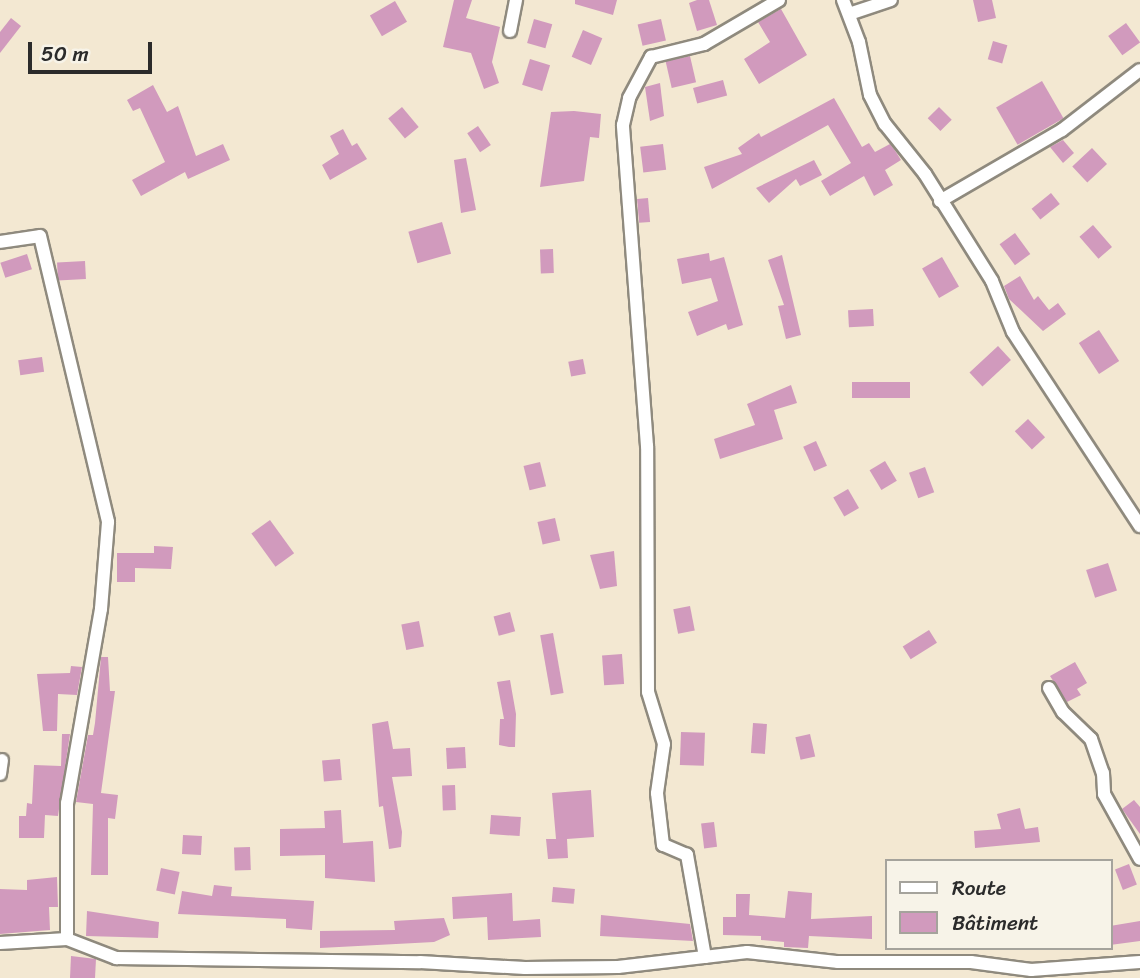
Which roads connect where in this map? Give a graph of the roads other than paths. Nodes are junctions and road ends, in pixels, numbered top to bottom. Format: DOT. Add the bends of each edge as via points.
graph roads {
  1 [pos="516,0"];
  2 [pos="779,0"];
  3 [pos="843,0"];
  4 [pos="891,0"];
  5 [pos="849,14"];
  6 [pos="510,31"];
  7 [pos="1140,70"];
  8 [pos="940,201"];
  9 [pos="0,242"];
  10 [pos="1140,526"];
  11 [pos="1049,688"];
  12 [pos="2,760"];
  13 [pos="0,774"];
  14 [pos="1140,859"];
  15 [pos="66,939"];
  16 [pos="0,943"];
  17 [pos="705,957"];
  18 [pos="1140,962"];
  1 -- 6 [label="street"];
  2 -- 17 [label="street" via="704,44 650,57 629,98 623,125 647,446 648,692 664,744 657,793 663,845 687,855"];
  3 -- 5 [label="street"];
  4 -- 5 [label="street"];
  5 -- 8 [label="street" via="870,96"];
  7 -- 8 [label="street" via="1062,130"];
  8 -- 10 [label="street" via="992,281 1013,332"];
  9 -- 15 [label="street" via="40,236 108,522 101,609 67,803"];
  11 -- 14 [label="street" via="1063,712 1091,739 1103,773 1104,794"];
  12 -- 13 [label="street"];
  15 -- 16 [label="street"];
  15 -- 17 [label="street" via="116,958 525,968 618,967"];
  17 -- 18 [label="street" via="747,952 838,962 971,962 1031,970"];
}
